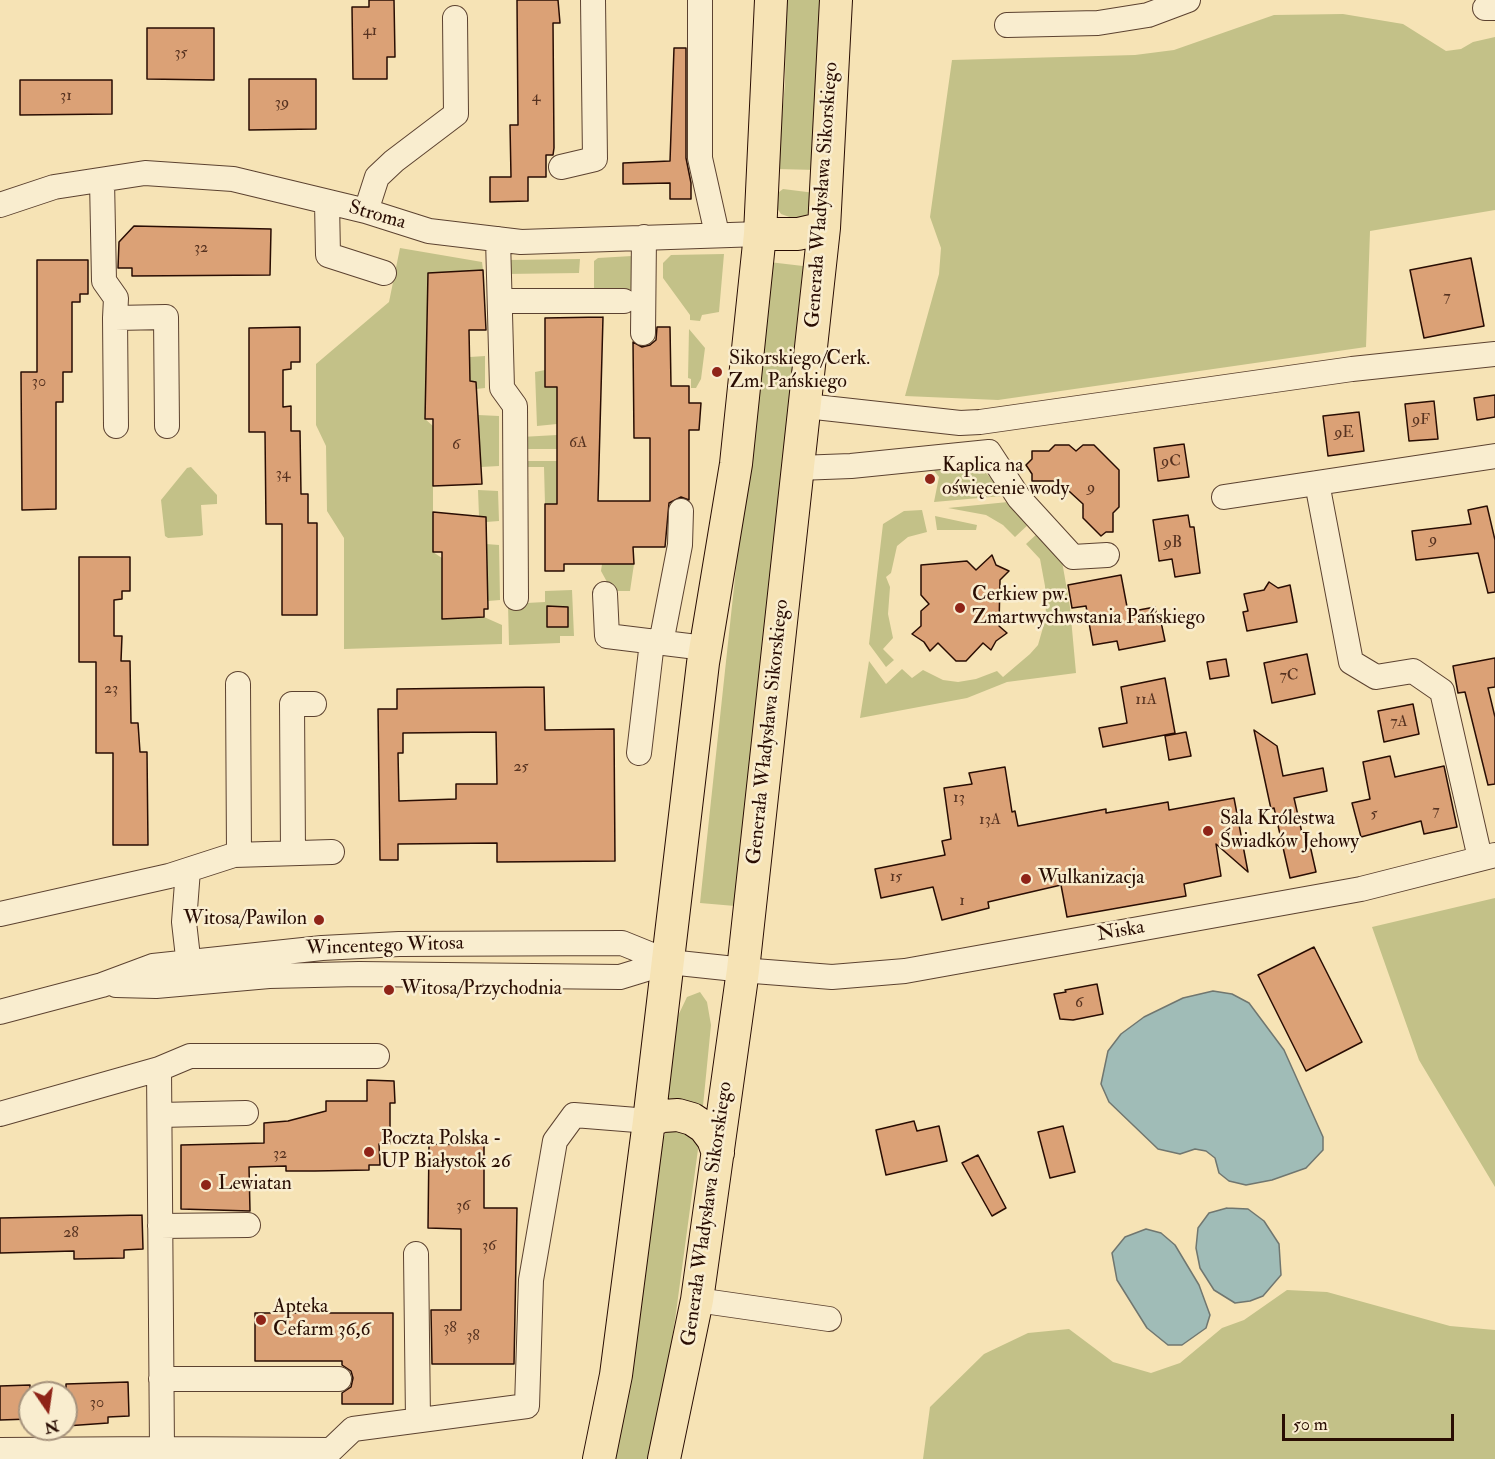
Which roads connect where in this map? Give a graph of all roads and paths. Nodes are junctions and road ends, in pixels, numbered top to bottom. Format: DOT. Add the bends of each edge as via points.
graph roads {
  1 [pos="593,0"];
  2 [pos="700,0"];
  3 [pos="771,0"];
  4 [pos="836,0"];
  5 [pos="1188,0"];
  6 [pos="454,18"];
  7 [pos="1008,25"];
  8 [pos="561,167"];
  9 [pos="102,180"];
  10 [pos="327,202"];
  11 [pos="0,205"];
  12 [pos="366,211"];
  13 [pos="824,228"];
  14 [pos="717,234"];
  15 [pos="760,234"];
  16 [pos="644,237"];
  17 [pos="498,239"];
  18 [pos="384,273"];
  19 [pos="500,301"];
  20 [pos="624,301"];
  21 [pos="115,318"];
  22 [pos="643,333"];
  23 [pos="1495,354"];
  24 [pos="806,405"];
  25 [pos="116,426"];
  26 [pos="167,426"];
  27 [pos="1484,457"];
  28 [pos="798,468"];
  29 [pos="1317,483"];
  30 [pos="1224,497"];
  31 [pos="681,511"];
  32 [pos="1107,555"];
  33 [pos="605,594"];
  34 [pos="516,598"];
  35 [pos="657,643"];
  36 [pos="705,648"];
  37 [pos="238,684"];
  38 [pos="314,704"];
  39 [pos="639,753"];
  40 [pos="332,852"];
  41 [pos="293,853"];
  42 [pos="239,855"];
  43 [pos="1487,856"];
  44 [pos="188,870"];
  45 [pos="0,914"];
  46 [pos="669,962"];
  47 [pos="743,970"];
  48 [pos="189,971"];
  49 [pos="0,1012"];
  50 [pos="377,1056"];
  51 [pos="159,1069"];
  52 [pos="246,1113"];
  53 [pos="0,1114"];
  54 [pos="160,1115"];
  55 [pos="649,1121"];
  56 [pos="718,1153"];
  57 [pos="248,1225"];
  58 [pos="160,1226"];
  59 [pos="416,1254"];
  60 [pos="698,1300"];
  61 [pos="829,1319"];
  62 [pos="161,1379"];
  63 [pos="339,1379"];
  64 [pos="418,1420"];
  65 [pos="162,1449"];
  66 [pos="0,1450"];
  67 [pos="599,1459"];
  68 [pos="664,1459"];
  1 -- 8 [label="street" via="595,159"];
  2 -- 14 [label="street" via="700,158"];
  3 -- 15 [label="main road"];
  4 -- 13 [label="main road, Generała Władysława Sikorskiego"];
  5 -- 7 [label="street" via="1148,15 1098,23"];
  6 -- 12 [label="street" via="456,114 377,177"];
  9 -- 10 [label="street, Stroma" via="145,173 233,179"];
  9 -- 11 [label="street, Stroma" via="54,187"];
  9 -- 21 [label="street" via="104,281 116,298"];
  10 -- 12 [label="street, Stroma"];
  10 -- 18 [label="street" via="328,255"];
  12 -- 17 [label="street, Stroma" via="429,231"];
  13 -- 15 [label="main road" via="798,234"];
  13 -- 24 [label="main road, Generała Władysława Sikorskiego"];
  14 -- 15 [label="street, Stroma"];
  14 -- 16 [label="street, Stroma"];
  15 -- 36 [label="main road" via="736,464"];
  16 -- 17 [label="street, Stroma" via="521,242"];
  16 -- 22 [label="street"];
  17 -- 19 [label="street"];
  19 -- 20 [label="street"];
  19 -- 34 [label="street" via="502,388 515,406"];
  21 -- 25 [label="street"];
  21 -- 26 [label="street" via="166,317"];
  23 -- 24 [label="street" via="1352,369 980,422"];
  24 -- 28 [label="main road, Generała Władysława Sikorskiego"];
  27 -- 29 [label="street"];
  28 -- 32 [label="street" via="989,452 1019,498 1073,557"];
  28 -- 47 [label="main road, Generała Władysława Sikorskiego"];
  29 -- 30 [label="street"];
  29 -- 43 [label="street" via="1351,662 1376,678 1413,670 1442,691"];
  31 -- 35 [label="street" via="680,545"];
  33 -- 35 [label="street" via="607,636"];
  35 -- 36 [label="street"];
  35 -- 39 [label="street"];
  36 -- 46 [label="main road"];
  37 -- 42 [label="street"];
  38 -- 41 [label="street" via="292,704"];
  40 -- 41 [label="street"];
  41 -- 42 [label="street"];
  42 -- 44 [label="street"];
  43 -- 47 [label="street, Niska" via="1361,889 905,971 832,977"];
  44 -- 45 [label="street"];
  44 -- 48 [label="street" via="184,922"];
  46 -- 47 [label="street, Wincentego Witosa"];
  46 -- 48 [label="street, Wincentego Witosa" via="620,977"];
  46 -- 48 [label="street, Wincentego Witosa" via="621,943 399,944 322,948"];
  46 -- 55 [label="main road"];
  47 -- 56 [label="main road, Generała Władysława Sikorskiego"];
  48 -- 49 [label="street, Wincentego Witosa" via="153,966 102,985"];
  50 -- 51 [label="street" via="190,1056"];
  51 -- 53 [label="street"];
  51 -- 54 [label="street"];
  52 -- 54 [label="street"];
  54 -- 58 [label="street"];
  55 -- 56 [label="main road" via="678,1115 692,1119 704,1127"];
  55 -- 64 [label="street" via="574,1115 555,1141 531,1280 527,1406"];
  55 -- 67 [label="main road" via="615,1376"];
  56 -- 60 [label="main road, Generała Władysława Sikorskiego"];
  57 -- 58 [label="street"];
  58 -- 62 [label="street"];
  59 -- 64 [label="street"];
  60 -- 61 [label="street"];
  60 -- 68 [label="main road, Generała Władysława Sikorskiego"];
  62 -- 63 [label="street"];
  62 -- 65 [label="street"];
  64 -- 65 [label="street" via="353,1430 331,1450"];
  65 -- 66 [label="street"];
}
